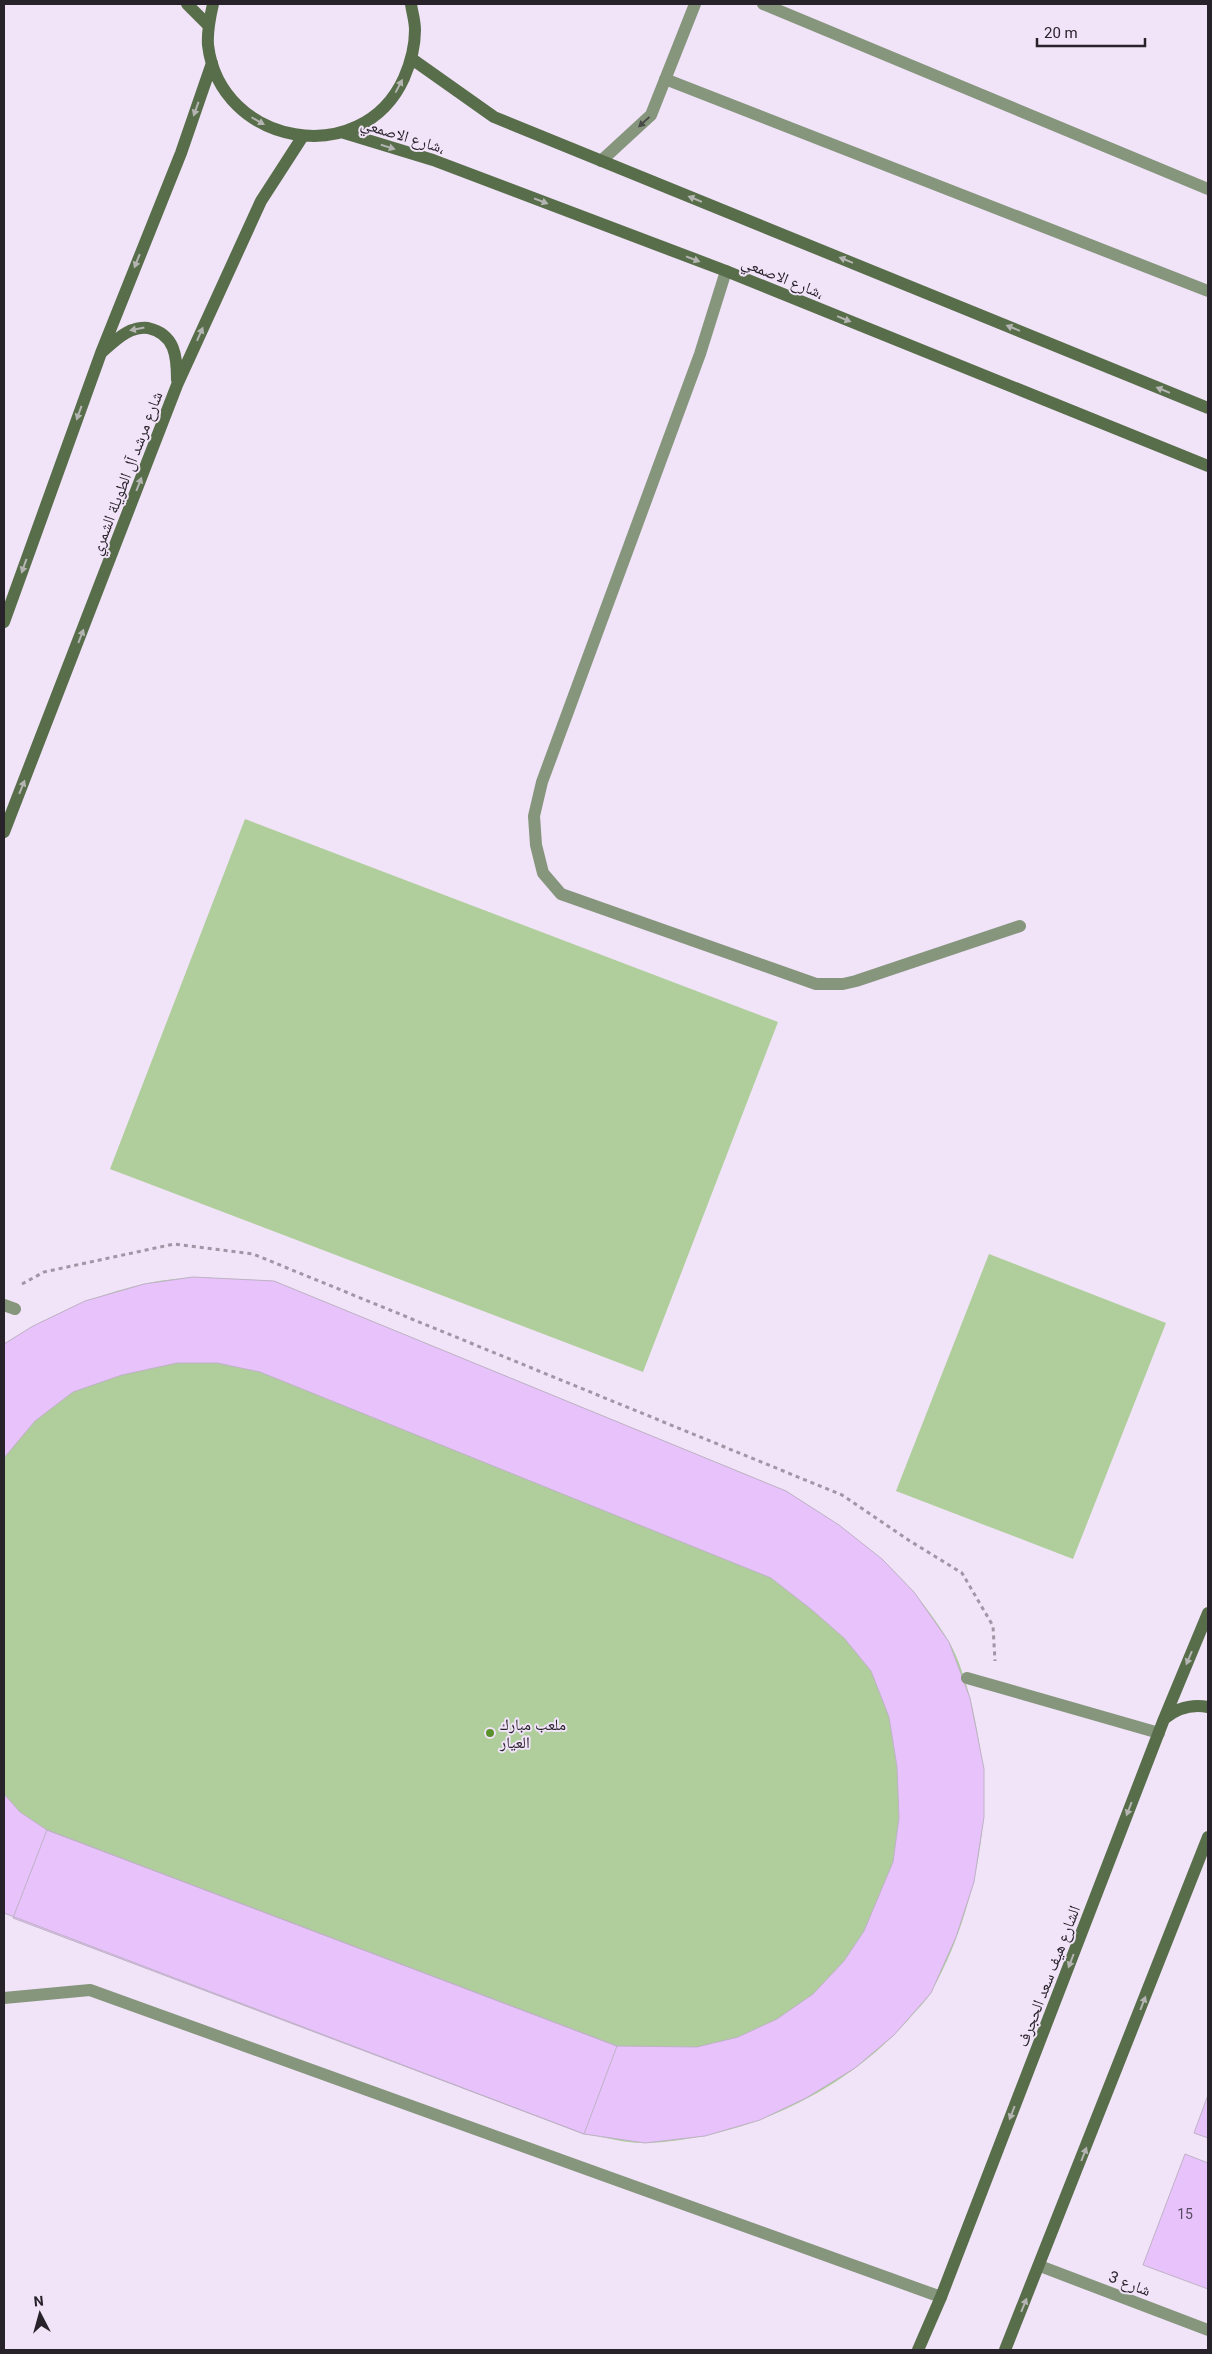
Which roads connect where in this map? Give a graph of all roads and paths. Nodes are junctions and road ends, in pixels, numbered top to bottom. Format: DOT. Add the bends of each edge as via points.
graph roads {
  1 [pos="187,4"];
  2 [pos="213,4"];
  3 [pos="410,4"];
  4 [pos="695,4"];
  5 [pos="763,4"];
  6 [pos="208,25"];
  7 [pos="412,59"];
  8 [pos="212,64"];
  9 [pos="665,79"];
  10 [pos="341,132"];
  11 [pos="303,136"];
  12 [pos="601,161"];
  13 [pos="1208,189"];
  14 [pos="726,272"];
  15 [pos="1208,291"];
  16 [pos="101,353"];
  17 [pos="177,385"];
  18 [pos="1208,408"];
  19 [pos="1208,466"];
  20 [pos="4,622"];
  21 [pos="4,832"];
  22 [pos="1020,926"];
  23 [pos="20,1284"];
  24 [pos="1208,1615"];
  25 [pos="1208,1639"];
  26 [pos="967,1678"];
  27 [pos="997,1686"];
  28 [pos="1208,1707"];
  29 [pos="1164,1719"];
  30 [pos="1159,1733"];
  31 [pos="1208,1837"];
  32 [pos="4,1998"];
  33 [pos="1040,2266"];
  34 [pos="941,2297"];
  35 [pos="1208,2330"];
  36 [pos="918,2350"];
  37 [pos="1005,2350"];
  1 -- 6 [label="street"];
  2 -- 6 [label="street"];
  3 -- 7 [label="street" via="415,30"];
  4 -- 9 [label="street"];
  5 -- 13 [label="street"];
  6 -- 8 [label="street"];
  10 -- 7 [label="street, one-way" via="373,117 397,92"];
  7 -- 12 [label="street" via="494,117"];
  8 -- 11 [label="street, one-way" via="225,91 246,114 273,129"];
  8 -- 16 [label="street, one-way" via="181,153"];
  9 -- 12 [label="street, one-way" via="651,115"];
  9 -- 15 [label="street"];
  10 -- 11 [label="street"];
  10 -- 14 [label="street, شارع الاصمعي،, one-way" via="433,160"];
  17 -- 11 [label="street, شارع مرشد آل الطويلة الشمري, one-way" via="260,200"];
  18 -- 12 [label="street, one-way"];
  14 -- 19 [label="street, شارع الاصمعي،, one-way"];
  14 -- 22 [label="street" via="700,354 542,782 534,816 536,845 543,873 561,894 816,984 856,981"];
  17 -- 16 [label="street, one-way" via="174,348 168,337 158,330 144,327 127,331"];
  16 -- 20 [label="street, one-way"];
  21 -- 17 [label="street, شارع مرشد آل الطويلة الشمري, one-way"];
  23 -- 27 [label="path" via="44,1272 174,1244 253,1254 842,1495 962,1573 993,1626"];
  24 -- 25 [label="street"];
  24 -- 29 [label="street, الشارع هيف سعد الحجرف, one-way"];
  26 -- 27 [label="street"];
  27 -- 30 [label="street"];
  28 -- 29 [label="street" via="1175,1710"];
  29 -- 30 [label="street, الشارع هيف سعد الحجرف"];
  30 -- 34 [label="street, الشارع هيف سعد الحجرف, one-way"];
  33 -- 31 [label="street, one-way"];
  32 -- 34 [label="street" via="90,1990"];
  33 -- 35 [label="street, شارع 3"];
  37 -- 33 [label="street, one-way"];
  34 -- 36 [label="street, الشارع هيف سعد الحجرف"];
}
